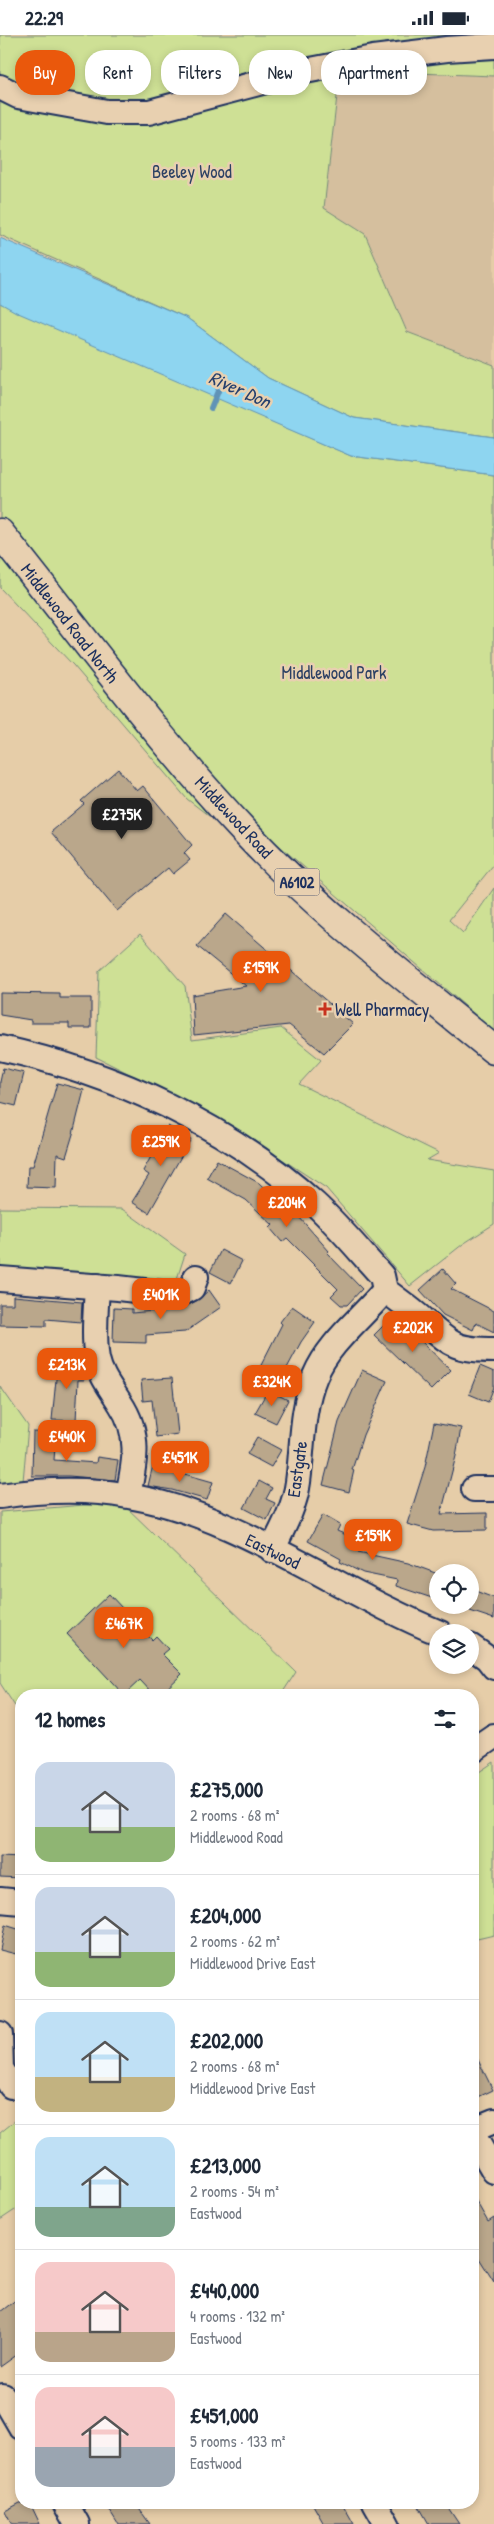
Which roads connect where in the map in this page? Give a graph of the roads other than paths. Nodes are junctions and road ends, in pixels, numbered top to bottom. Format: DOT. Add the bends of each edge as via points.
graph roads {
  1 [pos="494,46"];
  2 [pos="0,87"];
  3 [pos="0,533"];
  4 [pos="122,690"];
  5 [pos="0,1048"];
  6 [pos="494,1050"];
  7 [pos="196,1277"];
  8 [pos="0,1279"];
  9 [pos="97,1286"];
  10 [pos="385,1290"];
  11 [pos="494,1350"];
  12 [pos="128,1495"];
  13 [pos="0,1496"];
  14 [pos="272,1550"];
  15 [pos="429,1628"];
  16 [pos="479,1652"];
  17 [pos="494,1667"];
  18 [pos="494,1736"];
  19 [pos="479,1746"];
  20 [pos="0,1900"];
  21 [pos="15,1901"];
  22 [pos="0,2034"];
  23 [pos="11,2086"];
  24 [pos="494,2121"];
  25 [pos="479,2128"];
  26 [pos="479,2144"];
  27 [pos="494,2171"];
  28 [pos="8,2393"];
  29 [pos="15,2411"];
  30 [pos="68,2509"];
  31 [pos="378,2509"];
  32 [pos="77,2524"];
  33 [pos="387,2524"];
  1 -- 2 [label="street" via="373,58 300,71 149,112 107,112 18,96"];
  3 -- 4 [label="main road, Middlewood Road North / A6102"];
  4 -- 6 [label="main road, Middlewood Road / A6102" via="245,833 355,935"];
  5 -- 10 [label="street" via="65,1066 138,1092 234,1141 317,1205 382,1276"];
  7 -- 9 [label="street" via="192,1288 182,1293"];
  8 -- 9 [label="street"];
  9 -- 12 [label="street" via="97,1359 102,1377 131,1423 136,1443"];
  10 -- 11 [label="street" via="448,1341 476,1350"];
  10 -- 14 [label="street, Eastgate" via="328,1353 316,1375 304,1418 294,1502"];
  12 -- 13 [label="street, Eastwood" via="57,1491"];
  12 -- 14 [label="street, Eastwood" via="216,1523"];
  14 -- 15 [label="street, Eastwood"];
  16 -- 17 [label="street"];
  18 -- 19 [label="street"];
  20 -- 21 [label="street"];
  22 -- 23 [label="street" via="1,2068"];
  24 -- 25 [label="street"];
  26 -- 27 [label="street"];
  28 -- 29 [label="street"];
  30 -- 32 [label="street"];
  31 -- 33 [label="street"];
}
